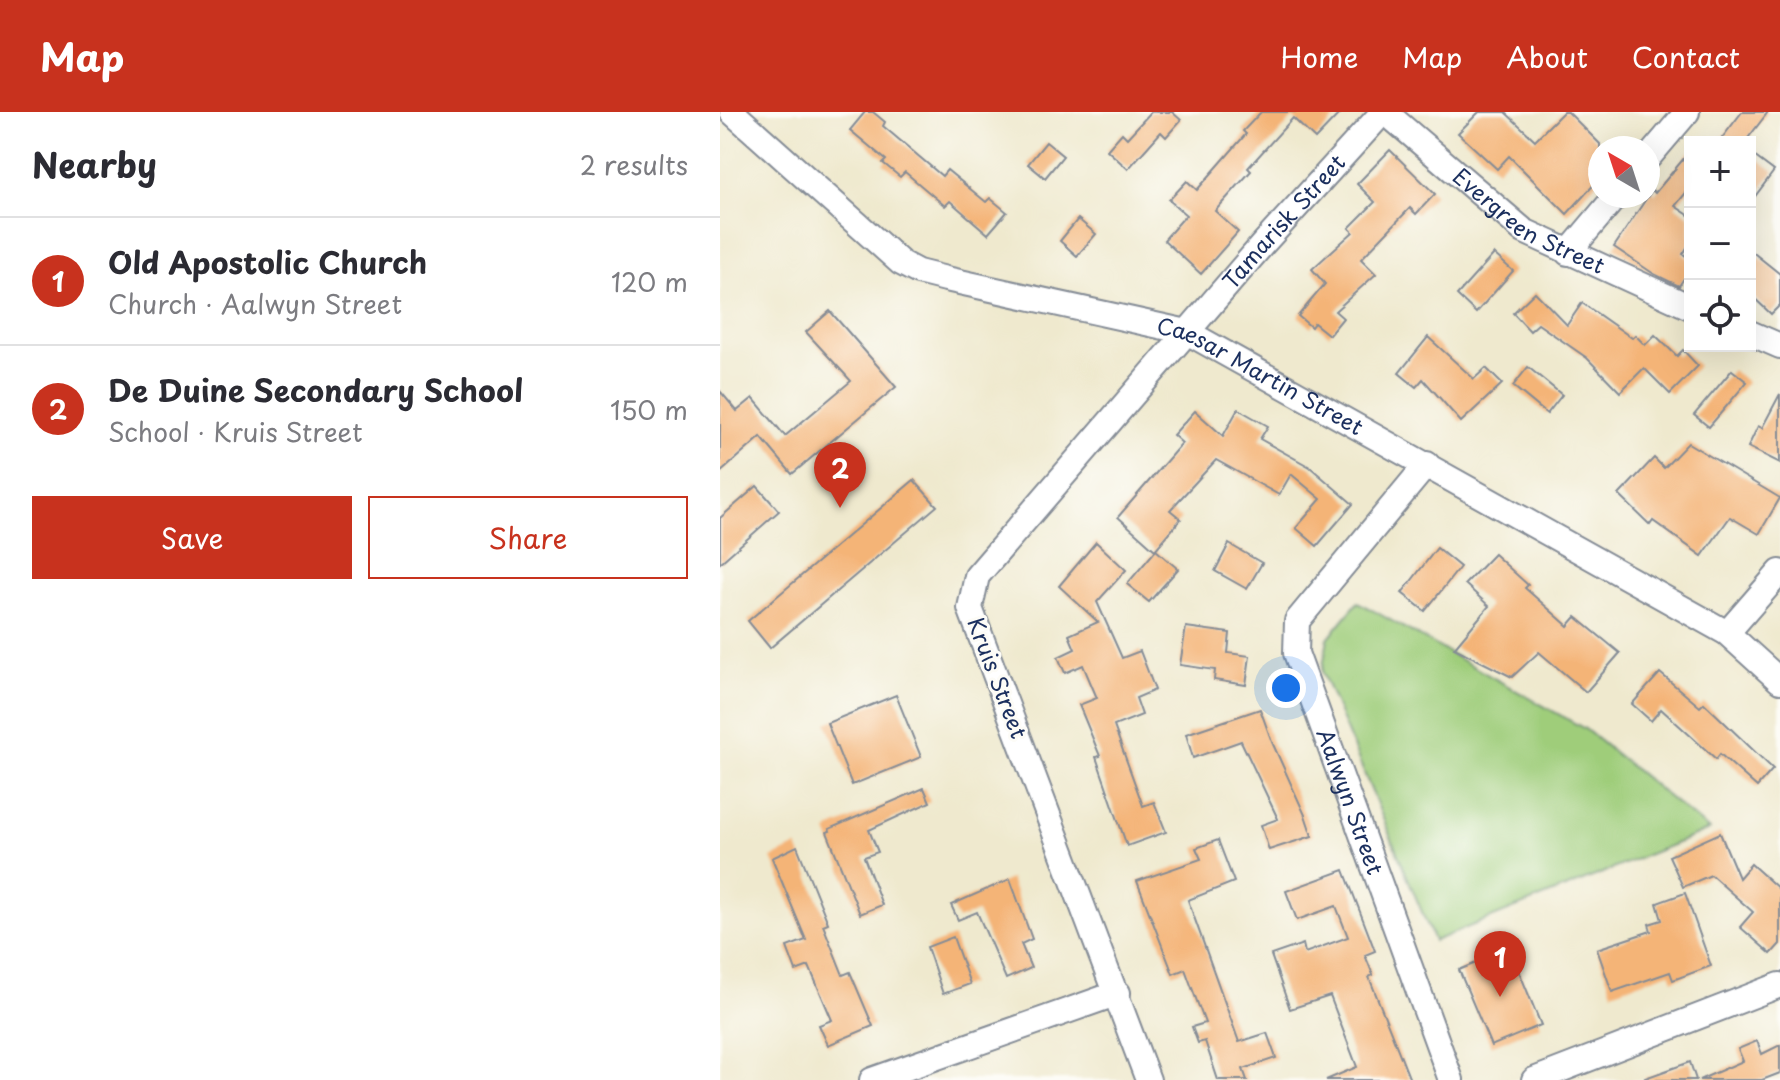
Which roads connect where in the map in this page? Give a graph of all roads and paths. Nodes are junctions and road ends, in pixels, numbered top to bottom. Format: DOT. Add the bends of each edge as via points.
graph roads {
  1 [pos="732,112"];
  2 [pos="1384,112"];
  3 [pos="1687,112"];
  4 [pos="1660,144"];
  5 [pos="1606,208"];
  6 [pos="1568,253"];
  7 [pos="1684,304"];
  8 [pos="1187,332"];
  9 [pos="1756,336"];
  10 [pos="1780,346"];
  11 [pos="1427,464"];
  12 [pos="1780,572"];
  13 [pos="1727,633"];
  14 [pos="1780,681"];
  15 [pos="1780,985"];
  16 [pos="1118,993"];
  17 [pos="872,1080"];
  18 [pos="1148,1080"];
  19 [pos="1451,1080"];
  20 [pos="1534,1080"];
  1 -- 8 [label="street, Caesar Martin Street" via="901,263 918,272"];
  2 -- 6 [label="street, Evergreen Street" via="1524,231"];
  2 -- 8 [label="street, Tamarisk Street"];
  3 -- 4 [label="street"];
  5 -- 6 [label="street"];
  6 -- 7 [label="street, Evergreen Street"];
  8 -- 11 [label="street, Caesar Martin Street"];
  8 -- 16 [label="street, Kruis Street" via="977,576 970,608"];
  9 -- 10 [label="street"];
  11 -- 13 [label="street, Caesar Martin Street"];
  11 -- 19 [label="street, Aalwyn Street" via="1297,621 1296,653"];
  12 -- 13 [label="street"];
  13 -- 14 [label="street, Caesar Martin Street"];
  15 -- 20 [label="street"];
  16 -- 17 [label="street"];
  16 -- 18 [label="street, Kruis Street"];
}
